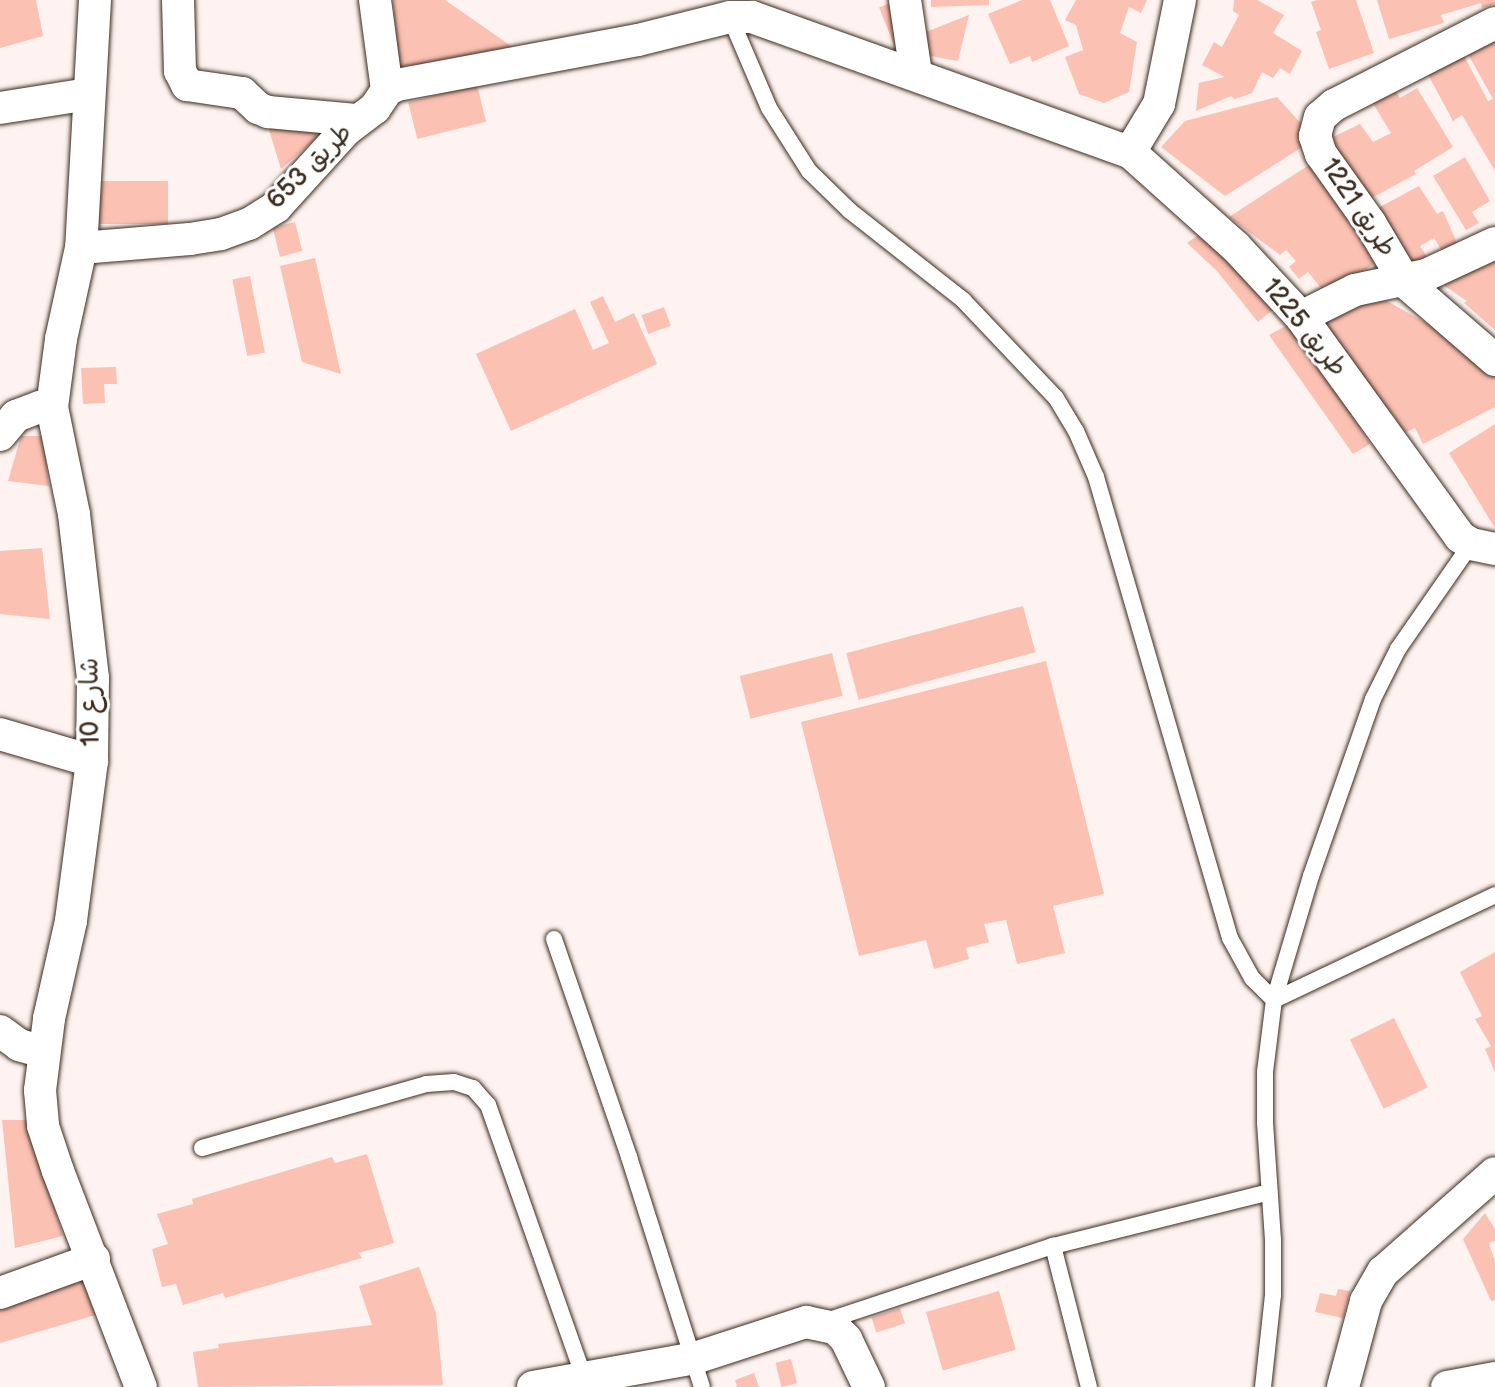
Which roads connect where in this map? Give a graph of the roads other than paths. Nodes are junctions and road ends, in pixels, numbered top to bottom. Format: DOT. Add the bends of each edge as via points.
graph roads {
  1 [pos="95,0"];
  2 [pos="178,0"];
  3 [pos="375,0"];
  4 [pos="905,0"];
  5 [pos="1180,0"];
  6 [pos="728,9"];
  7 [pos="1495,23"];
  8 [pos="916,74"];
  9 [pos="387,90"];
  10 [pos="88,94"];
  11 [pos="0,108"];
  12 [pos="356,120"];
  13 [pos="1130,152"];
  14 [pos="1495,243"];
  15 [pos="81,248"];
  16 [pos="1405,282"];
  17 [pos="1301,317"];
  18 [pos="1495,360"];
  19 [pos="52,407"];
  20 [pos="0,435"];
  21 [pos="1472,540"];
  22 [pos="0,734"];
  23 [pos="92,761"];
  24 [pos="1495,895"];
  25 [pos="554,939"];
  26 [pos="1274,1000"];
  27 [pos="0,1031"];
  28 [pos="43,1052"];
  29 [pos="202,1148"];
  30 [pos="1495,1173"];
  31 [pos="1269,1192"];
  32 [pos="1053,1246"];
  33 [pos="94,1259"];
  34 [pos="0,1293"];
  35 [pos="821,1323"];
  36 [pos="698,1372"];
  37 [pos="1495,1378"];
  38 [pos="585,1380"];
  39 [pos="141,1387"];
  40 [pos="533,1387"];
  41 [pos="869,1387"];
  42 [pos="1089,1387"];
  43 [pos="1263,1387"];
  44 [pos="1343,1387"];
  45 [pos="1447,1387"];
  1 -- 10 [label="street, شارع 10"];
  2 -- 12 [label="street" via="180,71 187,85 242,93 268,112"];
  3 -- 9 [label="street"];
  4 -- 8 [label="street"];
  5 -- 13 [label="street" via="1159,104"];
  6 -- 8 [label="street, طريق 1225"];
  6 -- 9 [label="street, طريق 653" via="666,35"];
  6 -- 26 [label="lane" via="769,108 809,171 850,211 963,300 1056,398 1076,431 1096,477 1230,938 1252,978"];
  7 -- 16 [label="street, طريق 1221" via="1334,105 1316,126 1321,154"];
  8 -- 13 [label="street, طريق 1225"];
  9 -- 12 [label="street, طريق 653" via="375,108"];
  10 -- 11 [label="street"];
  10 -- 15 [label="street, شارع 10"];
  12 -- 15 [label="street, طريق 653" via="276,207 249,224 190,239"];
  13 -- 17 [label="street, طريق 1225" via="1236,247"];
  14 -- 16 [label="street"];
  15 -- 19 [label="street, شارع 10"];
  16 -- 17 [label="street" via="1355,290"];
  16 -- 18 [label="street, طريق 1221"];
  17 -- 21 [label="street, طريق 1225"];
  19 -- 20 [label="street" via="16,416"];
  19 -- 23 [label="street, شارع 10" via="74,514 93,678"];
  21 -- 26 [label="lane" via="1398,649 1373,699"];
  22 -- 23 [label="street"];
  23 -- 28 [label="street, شارع 10" via="71,921"];
  24 -- 26 [label="lane"];
  25 -- 36 [label="lane"];
  26 -- 31 [label="lane" via="1265,1072"];
  27 -- 28 [label="street" via="19,1045"];
  28 -- 33 [label="street, شارع 10" via="43,1126"];
  29 -- 38 [label="lane" via="426,1084 454,1082 473,1088 488,1105"];
  30 -- 44 [label="street" via="1383,1272 1366,1301"];
  31 -- 32 [label="lane"];
  31 -- 43 [label="lane" via="1273,1295"];
  32 -- 35 [label="lane"];
  32 -- 42 [label="lane"];
  33 -- 34 [label="street"];
  33 -- 39 [label="street, شارع 10"];
  35 -- 36 [label="street" via="790,1324"];
  35 -- 41 [label="street" via="846,1339"];
  36 -- 38 [label="street"];
  37 -- 45 [label="street"];
  38 -- 40 [label="street"];
}
